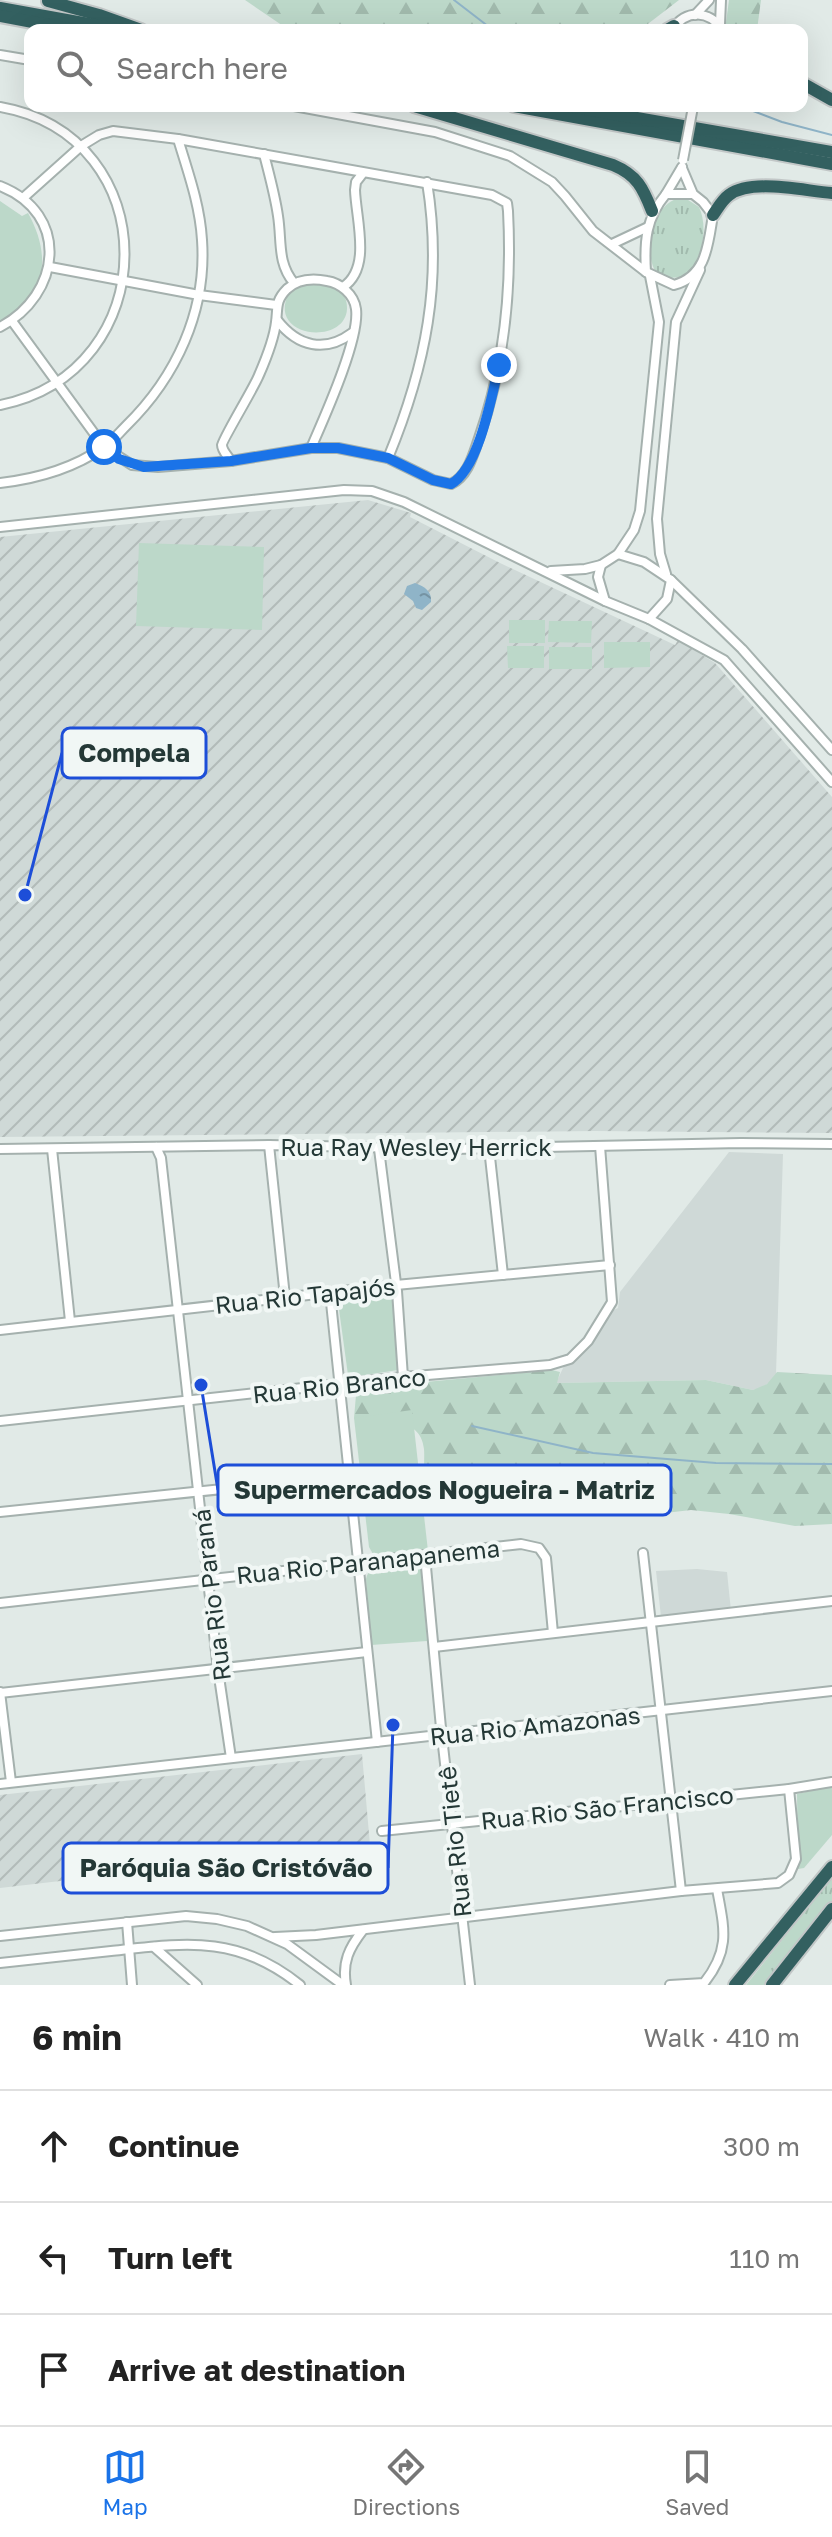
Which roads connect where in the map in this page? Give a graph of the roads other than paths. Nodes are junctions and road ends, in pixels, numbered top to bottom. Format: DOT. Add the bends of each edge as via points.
graph roads {
  1 [pos="45,0"];
  2 [pos="709,0"];
  3 [pos="721,0"];
  4 [pos="0,8"];
  5 [pos="695,15"];
  6 [pos="0,16"];
  7 [pos="43,24"];
  8 [pos="89,24"];
  9 [pos="124,24"];
  10 [pos="677,24"];
  11 [pos="717,24"];
  12 [pos="721,24"];
  13 [pos="0,55"];
  14 [pos="24,59"];
  15 [pos="808,86"];
  16 [pos="832,100"];
  17 [pos="0,107"];
  18 [pos="327,112"];
  19 [pos="434,112"];
  20 [pos="547,112"];
  21 [pos="602,112"];
  22 [pos="692,112"];
  23 [pos="178,139"];
  24 [pos="81,146"];
  25 [pos="832,152"];
  26 [pos="264,154"];
  27 [pos="683,164"];
  28 [pos="832,164"];
  29 [pos="363,173"];
  30 [pos="427,182"];
  31 [pos="0,186"];
  32 [pos="832,193"];
  33 [pos="666,194"];
  34 [pos="693,194"];
  35 [pos="23,198"];
  36 [pos="652,211"];
  37 [pos="713,215"];
  38 [pos="648,227"];
  39 [pos="612,244"];
  40 [pos="50,267"];
  41 [pos="700,270"];
  42 [pos="648,274"];
  43 [pos="124,282"];
  44 [pos="294,283"];
  45 [pos="343,287"];
  46 [pos="199,295"];
  47 [pos="276,305"];
  48 [pos="277,320"];
  49 [pos="12,321"];
  50 [pos="0,327"];
  51 [pos="352,333"];
  52 [pos="55,382"];
  53 [pos="0,405"];
  54 [pos="104,447"];
  55 [pos="311,448"];
  56 [pos="388,458"];
  57 [pos="231,461"];
  58 [pos="0,483"];
  59 [pos="0,527"];
  60 [pos="618,554"];
  61 [pos="601,565"];
  62 [pos="546,571"];
  63 [pos="668,577"];
  64 [pos="605,601"];
  65 [pos="649,619"];
  66 [pos="832,750"];
  67 [pos="832,782"];
  68 [pos="832,1144"];
  69 [pos="269,1145"];
  70 [pos="600,1146"];
  71 [pos="156,1147"];
  72 [pos="489,1148"];
  73 [pos="0,1149"];
  74 [pos="52,1149"];
  75 [pos="379,1149"];
  76 [pos="610,1265"];
  77 [pos="503,1275"];
  78 [pos="396,1285"];
  79 [pos="330,1293"];
  80 [pos="285,1297"];
  81 [pos="179,1310"];
  82 [pos="70,1321"];
  83 [pos="0,1330"];
  84 [pos="403,1377"];
  85 [pos="340,1384"];
  86 [pos="190,1401"];
  87 [pos="0,1421"];
  88 [pos="349,1476"];
  89 [pos="199,1491"];
  90 [pos="0,1512"];
  91 [pos="643,1553"];
  92 [pos="425,1556"];
  93 [pos="359,1564"];
  94 [pos="209,1579"];
  95 [pos="832,1601"];
  96 [pos="0,1603"];
  97 [pos="650,1624"];
  98 [pos="553,1633"];
  99 [pos="434,1647"];
  100 [pos="367,1652"];
  101 [pos="218,1670"];
  102 [pos="832,1691"];
  103 [pos="0,1692"];
  104 [pos="661,1712"];
  105 [pos="442,1736"];
  106 [pos="377,1742"];
  107 [pos="231,1758"];
  108 [pos="11,1782"];
  109 [pos="832,1782"];
  110 [pos="0,1784"];
  111 [pos="789,1789"];
  112 [pos="672,1800"];
  113 [pos="452,1823"];
  114 [pos="382,1831"];
  115 [pos="832,1867"];
  116 [pos="717,1889"];
  117 [pos="681,1891"];
  118 [pos="832,1909"];
  119 [pos="462,1917"];
  120 [pos="127,1922"];
  121 [pos="363,1930"];
  122 [pos="0,1936"];
  123 [pos="275,1937"];
  124 [pos="154,1947"];
  125 [pos="129,1949"];
  126 [pos="0,1963"];
  127 [pos="703,1984"];
  128 [pos="132,1985"];
  129 [pos="197,1985"];
  130 [pos="300,1985"];
  131 [pos="344,1985"];
  132 [pos="470,1985"];
  133 [pos="670,1985"];
  134 [pos="735,1985"];
  135 [pos="772,1985"];
  1 -- 9 [label="highway"];
  2 -- 5 [label="street"];
  3 -- 12 [label="street"];
  4 -- 8 [label="highway"];
  5 -- 10 [label="street"];
  5 -- 11 [label="street" via="707,15"];
  6 -- 7 [label="highway"];
  13 -- 14 [label="street"];
  15 -- 16 [label="highway"];
  17 -- 24 [label="street" via="34,116"];
  18 -- 39 [label="street" via="435,132 510,156 552,182 593,231"];
  19 -- 36 [label="highway" via="629,172 639,180"];
  20 -- 28 [label="highway"];
  21 -- 25 [label="highway"];
  22 -- 27 [label="street, bridge"];
  23 -- 24 [label="street" via="113,131"];
  23 -- 26 [label="street"];
  23 -- 46 [label="street" via="198,208 203,266"];
  24 -- 35 [label="street"];
  24 -- 43 [label="street" via="118,206 126,247"];
  26 -- 29 [label="street"];
  26 -- 44 [label="street" via="282,261"];
  27 -- 33 [label="street"];
  27 -- 34 [label="street"];
  29 -- 30 [label="street"];
  29 -- 45 [label="street" via="355,190 359,266"];
  30 -- 56 [label="street" via="434,251 426,340 414,391"];
  30 -- 56 [label="street" via="507,203 507,311 487,414 459,480 442,483"];
  31 -- 35 [label="street"];
  32 -- 37 [label="highway" via="748,187 731,193"];
  33 -- 34 [label="street"];
  33 -- 36 [label="street"];
  34 -- 37 [label="street"];
  35 -- 40 [label="street" via="43,224"];
  36 -- 38 [label="street"];
  37 -- 41 [label="street"];
  38 -- 39 [label="street"];
  38 -- 42 [label="street"];
  39 -- 42 [label="street"];
  40 -- 43 [label="street"];
  40 -- 49 [label="street" via="39,294"];
  41 -- 42 [label="street" via="674,285"];
  41 -- 63 [label="street" via="676,322 657,519"];
  42 -- 60 [label="street" via="659,322 640,511"];
  43 -- 46 [label="street"];
  43 -- 52 [label="street" via="102,337"];
  44 -- 45 [label="street" via="324,280"];
  44 -- 47 [label="street"];
  45 -- 51 [label="street" via="356,306"];
  46 -- 47 [label="street"];
  46 -- 54 [label="street" via="167,378"];
  47 -- 48 [label="street"];
  48 -- 51 [label="street" via="295,337 316,345 333,345"];
  48 -- 57 [label="street" via="253,389 223,439"];
  49 -- 50 [label="street"];
  49 -- 52 [label="street"];
  51 -- 55 [label="street" via="338,385"];
  52 -- 53 [label="street"];
  52 -- 54 [label="street"];
  54 -- 57 [label="street" via="119,459 144,467"];
  54 -- 58 [label="street" via="36,477"];
  55 -- 56 [label="street"];
  55 -- 57 [label="street"];
  59 -- 62 [label="street" via="372,491"];
  60 -- 61 [label="street"];
  60 -- 63 [label="street" via="632,556"];
  61 -- 62 [label="street"];
  61 -- 64 [label="street" via="598,577"];
  62 -- 64 [label="street"];
  63 -- 65 [label="street" via="667,599"];
  63 -- 66 [label="street" via="742,649"];
  64 -- 65 [label="street"];
  65 -- 67 [label="street" via="724,660"];
  68 -- 70 [label="street, Rua Ray Wesley Herrick"];
  69 -- 71 [label="street, Rua Ray Wesley Herrick"];
  69 -- 75 [label="street, Rua Ray Wesley Herrick"];
  69 -- 80 [label="street"];
  70 -- 72 [label="street, Rua Ray Wesley Herrick"];
  70 -- 76 [label="street, Rua Rio Branco"];
  71 -- 74 [label="street, Rua Ray Wesley Herrick"];
  71 -- 81 [label="street, Rua Rio Paraná"];
  72 -- 75 [label="street, Rua Ray Wesley Herrick"];
  72 -- 77 [label="street"];
  73 -- 74 [label="street, Rua Ray Wesley Herrick"];
  74 -- 82 [label="street"];
  75 -- 78 [label="street"];
  76 -- 77 [label="street, Rua Rio Tapajós"];
  76 -- 84 [label="street, Rua Rio Branco" via="612,1302 570,1359"];
  77 -- 78 [label="street, Rua Rio Tapajós"];
  78 -- 79 [label="street, Rua Rio Tapajós"];
  78 -- 84 [label="street"];
  79 -- 80 [label="street, Rua Rio Tapajós"];
  79 -- 85 [label="street"];
  80 -- 81 [label="street, Rua Rio Tapajós"];
  81 -- 82 [label="street, Rua Rio Tapajós"];
  81 -- 86 [label="street, Rua Rio Paraná"];
  82 -- 83 [label="street, Rua Rio Tapajós"];
  84 -- 85 [label="street, Rua Rio Branco"];
  85 -- 86 [label="street, Rua Rio Branco"];
  85 -- 88 [label="street"];
  86 -- 87 [label="street, Rua Rio Branco"];
  86 -- 89 [label="street, Rua Rio Paraná"];
  88 -- 89 [label="street"];
  88 -- 93 [label="street"];
  89 -- 90 [label="street"];
  89 -- 94 [label="street, Rua Rio Paraná"];
  91 -- 97 [label="street"];
  92 -- 93 [label="street, Rua Rio Paranapanema"];
  92 -- 98 [label="street, Rua Rio Paranapanema" via="521,1544 539,1548 549,1577"];
  92 -- 99 [label="street, Rua Rio Tietê"];
  93 -- 94 [label="street, Rua Rio Paranapanema"];
  93 -- 100 [label="street"];
  94 -- 96 [label="street, Rua Rio Paranapanema"];
  94 -- 101 [label="street, Rua Rio Paraná"];
  95 -- 97 [label="street"];
  97 -- 98 [label="street"];
  97 -- 104 [label="street"];
  98 -- 99 [label="street"];
  99 -- 105 [label="street, Rua Rio Tietê"];
  100 -- 101 [label="street"];
  100 -- 106 [label="street"];
  101 -- 103 [label="street"];
  101 -- 107 [label="street, Rua Rio Paraná"];
  102 -- 104 [label="street, Rua Rio Amazonas"];
  103 -- 108 [label="street"];
  104 -- 105 [label="street, Rua Rio Amazonas"];
  104 -- 112 [label="street"];
  105 -- 106 [label="street, Rua Rio Amazonas"];
  105 -- 113 [label="street, Rua Rio Tietê"];
  106 -- 107 [label="street, Rua Rio Amazonas"];
  107 -- 108 [label="street, Rua Rio Amazonas"];
  108 -- 110 [label="street, Rua Rio Amazonas"];
  109 -- 111 [label="street, Rua Rio São Francisco"];
  111 -- 112 [label="street, Rua Rio São Francisco"];
  111 -- 116 [label="street" via="796,1843 789,1875 778,1883"];
  112 -- 113 [label="street, Rua Rio São Francisco"];
  112 -- 117 [label="street"];
  113 -- 114 [label="street, Rua Rio São Francisco"];
  113 -- 119 [label="street, Rua Rio Tietê"];
  115 -- 134 [label="highway"];
  116 -- 117 [label="street"];
  116 -- 127 [label="street" via="723,1950"];
  117 -- 119 [label="street"];
  118 -- 135 [label="highway"];
  119 -- 121 [label="street"];
  119 -- 132 [label="street, Rua Rio Tietê"];
  120 -- 122 [label="street"];
  120 -- 123 [label="street" via="201,1917"];
  120 -- 125 [label="street"];
  121 -- 123 [label="street"];
  121 -- 131 [label="street" via="346,1955"];
  123 -- 131 [label="street"];
  124 -- 125 [label="street"];
  124 -- 129 [label="street"];
  124 -- 130 [label="street" via="186,1943 226,1949 263,1962"];
  125 -- 126 [label="street"];
  125 -- 128 [label="street"];
  127 -- 133 [label="street"];
}
